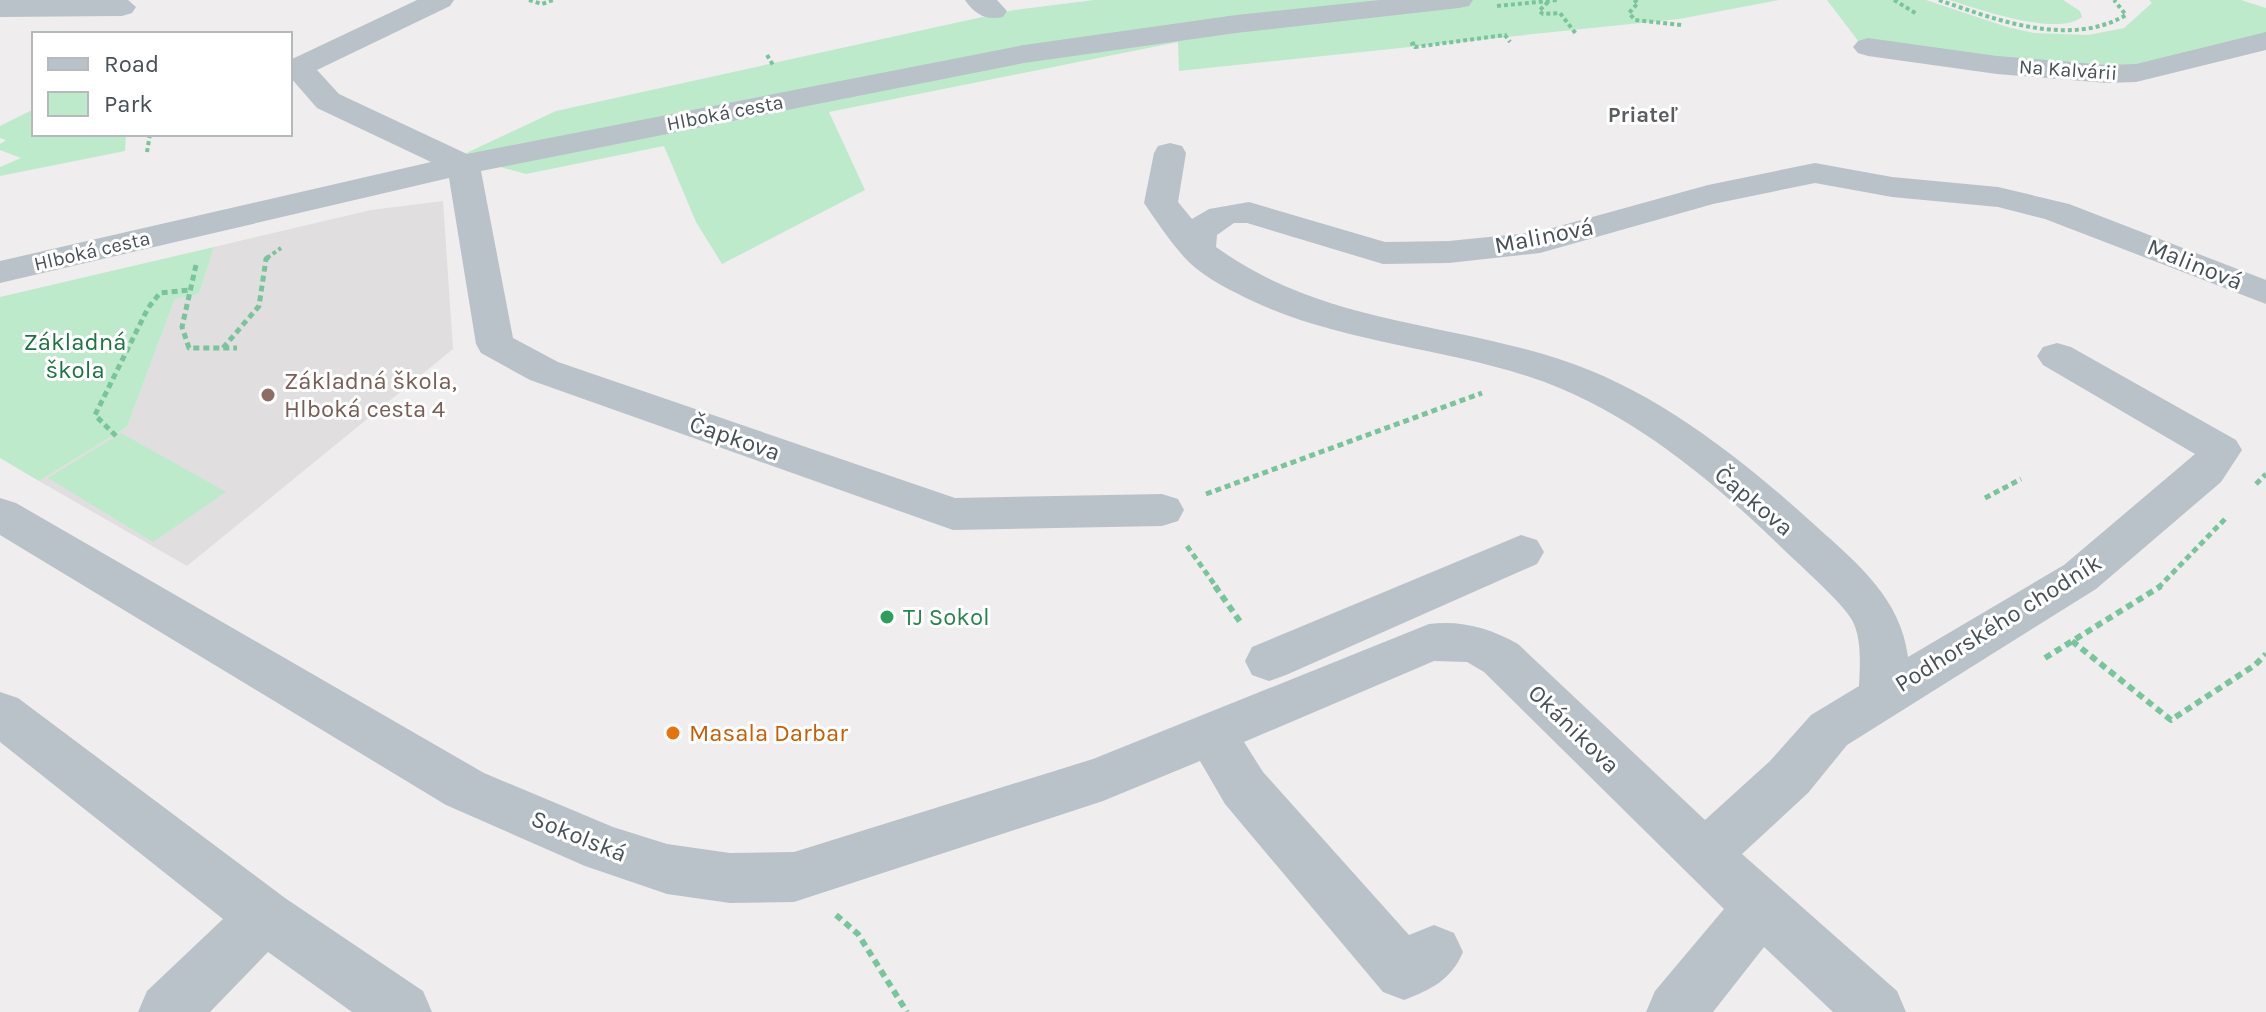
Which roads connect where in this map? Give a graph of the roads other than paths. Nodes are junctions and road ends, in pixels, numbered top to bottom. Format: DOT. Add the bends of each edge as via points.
graph roads {
  1 [pos="440,0"];
  2 [pos="1459,0"];
  3 [pos="122,7"];
  4 [pos="0,8"];
  5 [pos="2266,41"];
  6 [pos="1868,47"];
  7 [pos="1170,153"];
  8 [pos="463,165"];
  9 [pos="1198,251"];
  10 [pos="0,272"];
  11 [pos="2266,293"];
  12 [pos="2057,356"];
  13 [pos="1162,510"];
  14 [pos="0,514"];
  15 [pos="1521,552"];
  16 [pos="1433,591"];
  17 [pos="1467,641"];
  18 [pos="1269,661"];
  19 [pos="1884,695"];
  20 [pos="0,713"];
  21 [pos="1211,734"];
  22 [pos="1704,855"];
  23 [pos="1762,906"];
  24 [pos="265,917"];
  25 [pos="1434,952"];
  26 [pos="168,1012"];
  27 [pos="402,1012"];
  28 [pos="1676,1012"];
  29 [pos="1876,1012"];
  1 -- 8 [label="street" via="298,68 328,101"];
  2 -- 8 [label="street, Hlboká cesta" via="1024,54"];
  3 -- 4 [label="street"];
  5 -- 6 [label="street, Na Kalvárii" via="2136,73 2107,74"];
  7 -- 9 [label="street" via="1161,203"];
  8 -- 10 [label="street, Hlboká cesta"];
  8 -- 13 [label="street, Čapkova" via="495,344 544,371 953,514"];
  9 -- 11 [label="street, Malinová" via="1199,232 1227,212 1249,212 1383,253 1449,252 1540,242 1708,195 1815,173 1998,197 2057,211"];
  9 -- 19 [label="street, Čapkova" via="1242,282 1286,301 1546,369 1608,393 1757,499 1874,615 1885,654"];
  12 -- 19 [label="street, Podhorského chodník" via="2221,450 2206,471 2080,577"];
  14 -- 21 [label="street, Sokolská" via="465,789 604,849 667,869 730,878 794,877 1103,778"];
  15 -- 16 [label="street"];
  16 -- 17 [label="street"];
  16 -- 18 [label="street"];
  17 -- 21 [label="street" via="1429,643"];
  17 -- 22 [label="street, Okánikova" via="1501,658"];
  19 -- 22 [label="street, Podhorského chodník" via="1829,730 1789,777"];
  20 -- 24 [label="street"];
  21 -- 25 [label="street" via="1244,788 1404,972"];
  22 -- 23 [label="street, Okánikova"];
  23 -- 28 [label="street"];
  23 -- 29 [label="street, Okánikova"];
  24 -- 26 [label="street"];
  24 -- 27 [label="street"];
}
